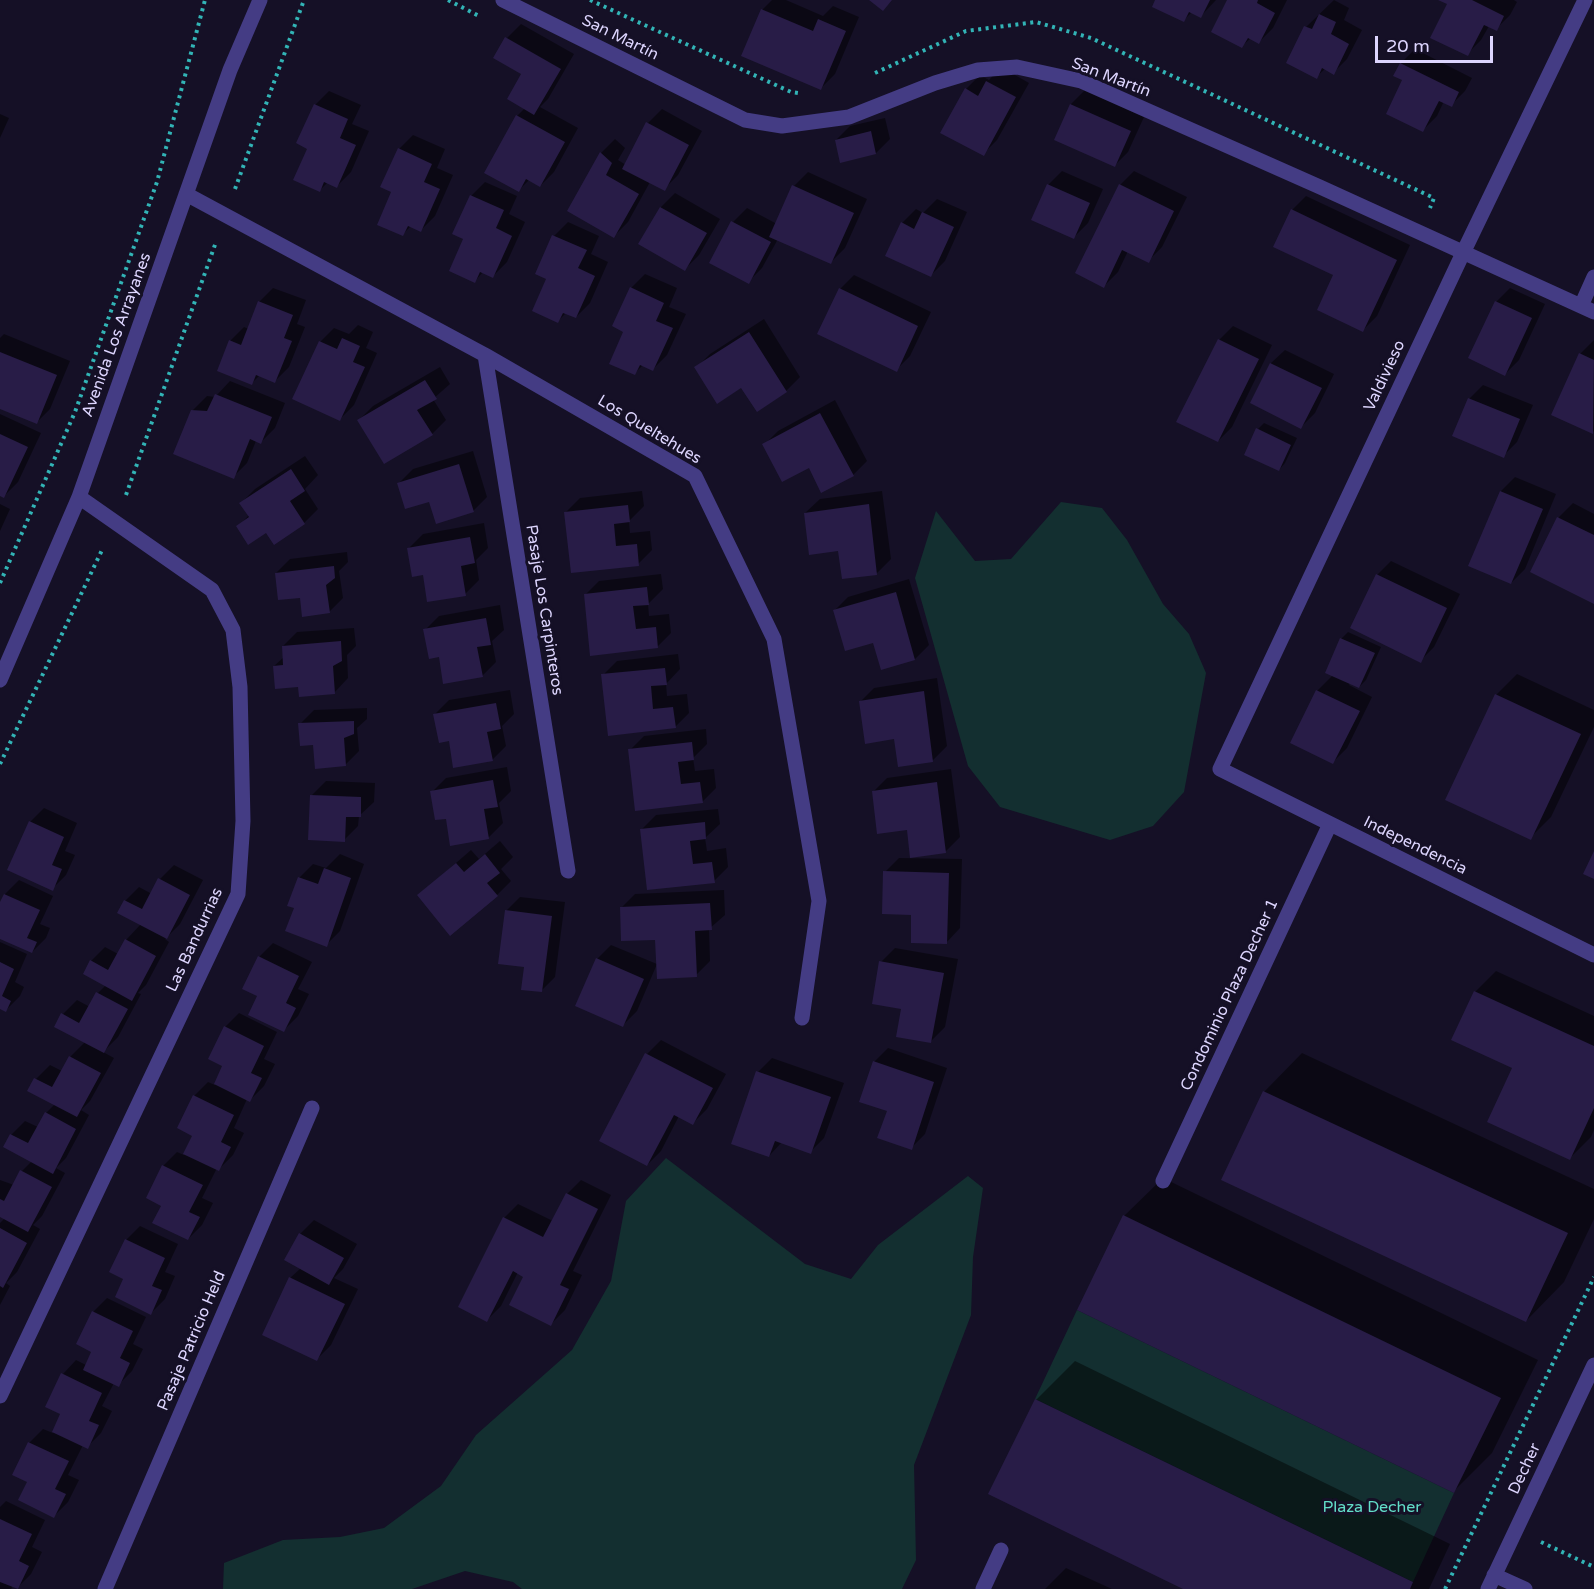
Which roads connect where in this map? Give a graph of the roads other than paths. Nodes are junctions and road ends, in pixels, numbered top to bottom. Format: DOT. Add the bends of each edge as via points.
graph roads {
  1 [pos="260,0"];
  2 [pos="503,0"];
  3 [pos="1585,0"];
  4 [pos="186,194"];
  5 [pos="1463,253"];
  6 [pos="1594,277"];
  7 [pos="1588,309"];
  8 [pos="485,355"];
  9 [pos="79,496"];
  10 [pos="0,680"];
  11 [pos="1220,769"];
  12 [pos="1330,824"];
  13 [pos="568,871"];
  14 [pos="1594,955"];
  15 [pos="802,1018"];
  16 [pos="312,1108"];
  17 [pos="1162,1181"];
  18 [pos="1594,1365"];
  19 [pos="0,1396"];
  20 [pos="1001,1550"];
  21 [pos="1491,1582"];
  22 [pos="105,1589"];
  23 [pos="983,1589"];
  24 [pos="1526,1589"];
  1 -- 4 [label="street, Avenida Los Arrayanes" via="230,70"];
  2 -- 5 [label="street, San Martín" via="745,120 782,126 849,117 978,70 1017,67 1080,81"];
  3 -- 5 [label="street, Valdivieso"];
  4 -- 8 [label="street, Los Queltehues"];
  4 -- 9 [label="street, Avenida Los Arrayanes"];
  5 -- 7 [label="street, San Martín"];
  5 -- 11 [label="street, Valdivieso"];
  6 -- 7 [label="street"];
  8 -- 13 [label="street, Pasaje Los Carpinteros"];
  8 -- 15 [label="street, Los Queltehues" via="695,476 774,639 819,901"];
  9 -- 10 [label="street, Avenida Los Arrayanes"];
  9 -- 19 [label="street, Las Bandurrias" via="213,590 233,630 240,687 243,821 238,894"];
  11 -- 12 [label="street, Independencia"];
  12 -- 14 [label="street, Independencia"];
  12 -- 17 [label="street, Condominio Plaza Decher 1"];
  16 -- 22 [label="street, Pasaje Patricio Held"];
  18 -- 21 [label="street, Decher"];
  20 -- 23 [label="street"];
  21 -- 24 [label="street"];
}
